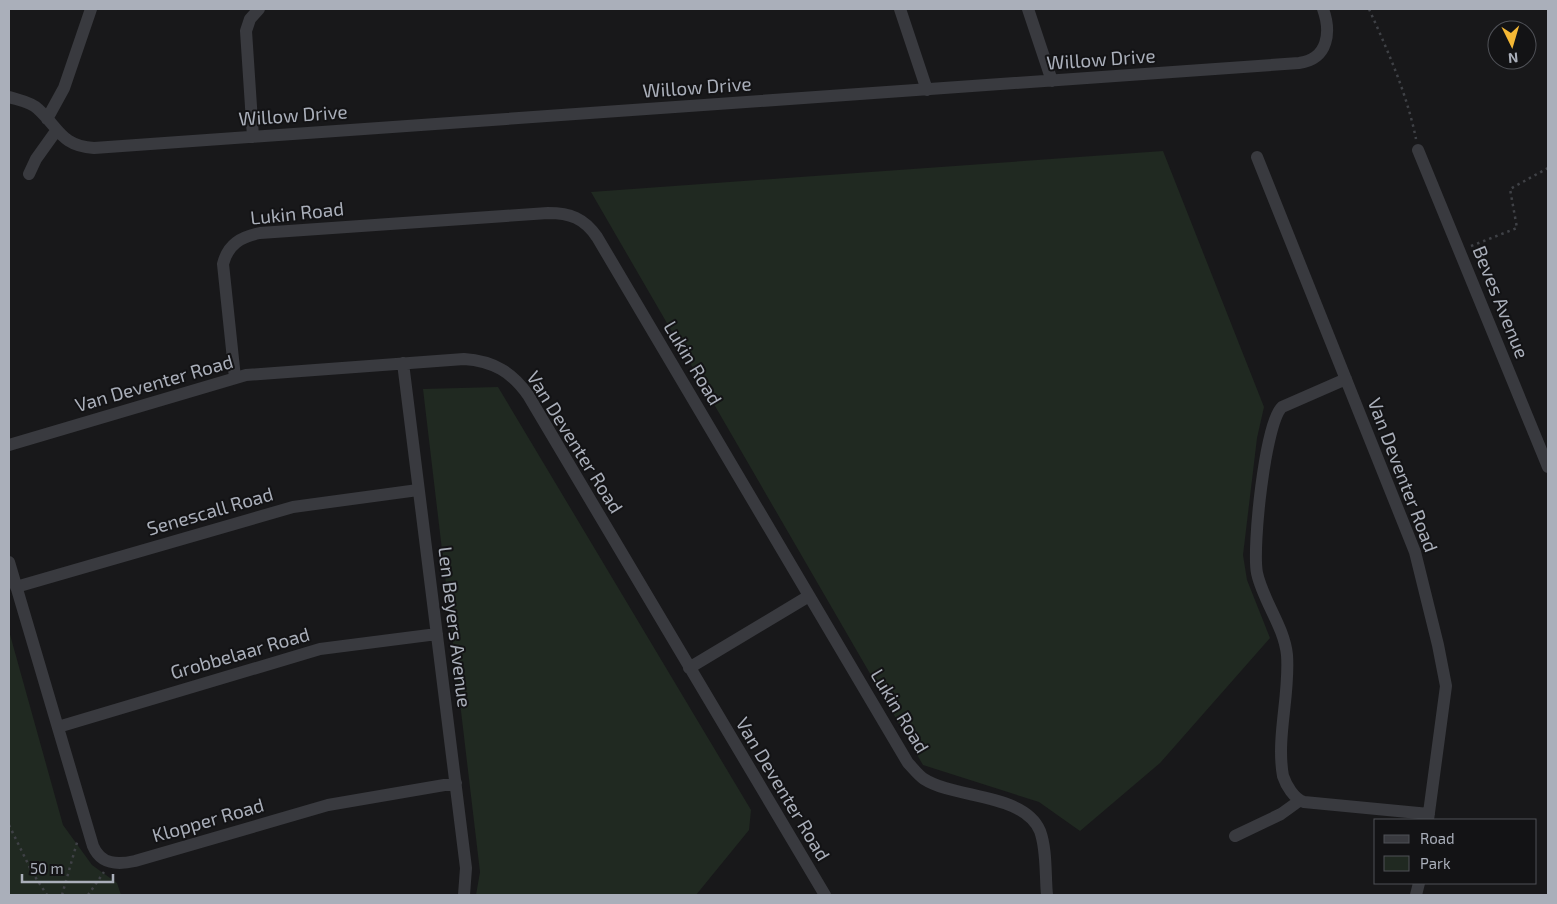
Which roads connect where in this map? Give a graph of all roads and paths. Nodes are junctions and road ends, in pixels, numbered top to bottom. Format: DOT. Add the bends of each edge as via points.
graph roads {
  1 [pos="91,9"];
  2 [pos="259,9"];
  3 [pos="900,9"];
  4 [pos="1028,9"];
  5 [pos="1369,9"];
  6 [pos="1324,13"];
  7 [pos="1052,81"];
  8 [pos="927,90"];
  9 [pos="9,97"];
  10 [pos="47,119"];
  11 [pos="56,131"];
  12 [pos="254,137"];
  13 [pos="1418,150"];
  14 [pos="1257,157"];
  15 [pos="1548,168"];
  16 [pos="29,174"];
  17 [pos="1460,251"];
  18 [pos="403,363"];
  19 [pos="235,378"];
  20 [pos="1346,379"];
  21 [pos="9,444"];
  22 [pos="1546,453"];
  23 [pos="1548,467"];
  24 [pos="418,490"];
  25 [pos="9,562"];
  26 [pos="16,587"];
  27 [pos="809,596"];
  28 [pos="437,634"];
  29 [pos="689,668"];
  30 [pos="58,727"];
  31 [pos="456,784"];
  32 [pos="1298,801"];
  33 [pos="84,816"];
  34 [pos="1429,817"];
  35 [pos="9,825"];
  36 [pos="1235,836"];
  37 [pos="110,863"];
  38 [pos="47,895"];
  39 [pos="62,895"];
  40 [pos="88,895"];
  41 [pos="464,895"];
  42 [pos="824,895"];
  43 [pos="1046,895"];
  1 -- 10 [label="street" via="64,88"];
  2 -- 12 [label="street" via="250,19 246,31"];
  3 -- 8 [label="street"];
  4 -- 7 [label="street"];
  5 -- 13 [label="path" via="1412,116"];
  6 -- 7 [label="street, Willow Drive" via="1328,34 1324,47 1304,63"];
  7 -- 8 [label="street, Willow Drive"];
  8 -- 12 [label="street, Willow Drive"];
  9 -- 10 [label="street, Willow Drive" via="37,108"];
  10 -- 11 [label="street, Willow Drive"];
  11 -- 12 [label="street, Willow Drive" via="73,144 94,148"];
  11 -- 16 [label="street"];
  13 -- 17 [label="street, Beves Avenue"];
  14 -- 20 [label="street, Van Deventer Road"];
  15 -- 17 [label="path" via="1510,189 1517,228"];
  17 -- 22 [label="street, Beves Avenue"];
  18 -- 19 [label="street, Van Deventer Road"];
  18 -- 24 [label="street, Len Beyers Avenue"];
  18 -- 29 [label="street, Van Deventer Road" via="478,360 503,369 514,377"];
  19 -- 21 [label="street, Van Deventer Road"];
  19 -- 27 [label="street, Lukin Road" via="223,264 227,251 245,237 260,233 548,213 574,216 586,223 597,237"];
  20 -- 32 [label="street" via="1288,402 1276,414 1255,540 1260,581 1286,650 1282,769 1285,781"];
  20 -- 34 [label="street, Van Deventer Road" via="1416,552 1445,676 1446,698"];
  22 -- 23 [label="street, Beves Avenue"];
  24 -- 26 [label="street, Senescall Road" via="293,506"];
  24 -- 28 [label="street, Len Beyers Avenue"];
  25 -- 26 [label="street"];
  26 -- 30 [label="street"];
  27 -- 29 [label="street"];
  27 -- 43 [label="street, Lukin Road" via="908,763 916,771 932,782 1010,806 1032,818 1041,837"];
  28 -- 30 [label="street, Grobbelaar Road" via="320,649"];
  28 -- 31 [label="street, Len Beyers Avenue"];
  29 -- 42 [label="street, Van Deventer Road"];
  30 -- 33 [label="street"];
  31 -- 37 [label="street, Klopper Road" via="328,805 121,865"];
  31 -- 41 [label="street, Len Beyers Avenue" via="466,868"];
  32 -- 34 [label="street"];
  32 -- 36 [label="street" via="1281,814"];
  33 -- 37 [label="street" via="95,850"];
  33 -- 39 [label="path"];
  35 -- 38 [label="path"];
  37 -- 40 [label="path"];
}
